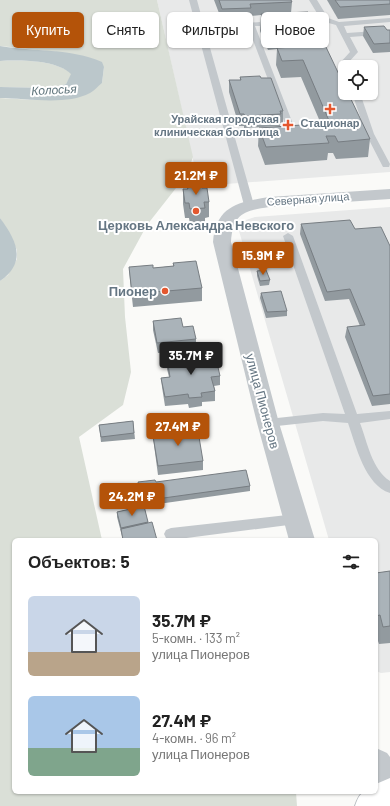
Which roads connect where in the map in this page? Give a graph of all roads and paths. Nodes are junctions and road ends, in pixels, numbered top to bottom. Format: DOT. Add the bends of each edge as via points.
graph roads {
  1 [pos="193,0"];
  2 [pos="313,0"];
  3 [pos="196,12"];
  4 [pos="320,12"];
  5 [pos="390,20"];
  6 [pos="329,21"];
  7 [pos="339,24"];
  8 [pos="253,29"];
  9 [pos="390,32"];
  10 [pos="345,35"];
  11 [pos="206,48"];
  12 [pos="347,60"];
  13 [pos="359,100"];
  14 [pos="230,136"];
  15 [pos="386,165"];
  16 [pos="389,195"];
  17 [pos="249,205"];
  18 [pos="229,216"];
  19 [pos="288,236"];
  20 [pos="390,415"];
  21 [pos="353,419"];
  22 [pos="268,423"];
  23 [pos="390,488"];
  24 [pos="296,519"];
  25 [pos="172,534"];
  26 [pos="301,538"];
  27 [pos="378,766"];
  28 [pos="390,781"];
  29 [pos="390,793"];
  30 [pos="370,806"];
  1 -- 3 [label="lane"];
  2 -- 4 [label="lane"];
  5 -- 7 [label="lane"];
  6 -- 7 [label="lane"];
  7 -- 10 [label="lane"];
  8 -- 14 [label="lane" via="289,128 282,132"];
  9 -- 10 [label="lane"];
  10 -- 12 [label="lane" via="354,52"];
  11 -- 14 [label="lane"];
  13 -- 15 [label="lane" via="370,134"];
  14 -- 17 [label="lane"];
  16 -- 17 [label="street, Северная улица"];
  17 -- 18 [label="street, Северная улица"];
  18 -- 22 [label="street, улица Пионеров" via="224,224 222,242"];
  19 -- 21 [label="lane"];
  20 -- 21 [label="lane"];
  21 -- 22 [label="lane" via="323,417"];
  21 -- 23 [label="lane" via="373,472"];
  22 -- 24 [label="street, улица Пионеров"];
  24 -- 25 [label="lane"];
  24 -- 26 [label="street, улица Пионеров"];
  27 -- 28 [label="street"];
  29 -- 30 [label="main road"];
}
